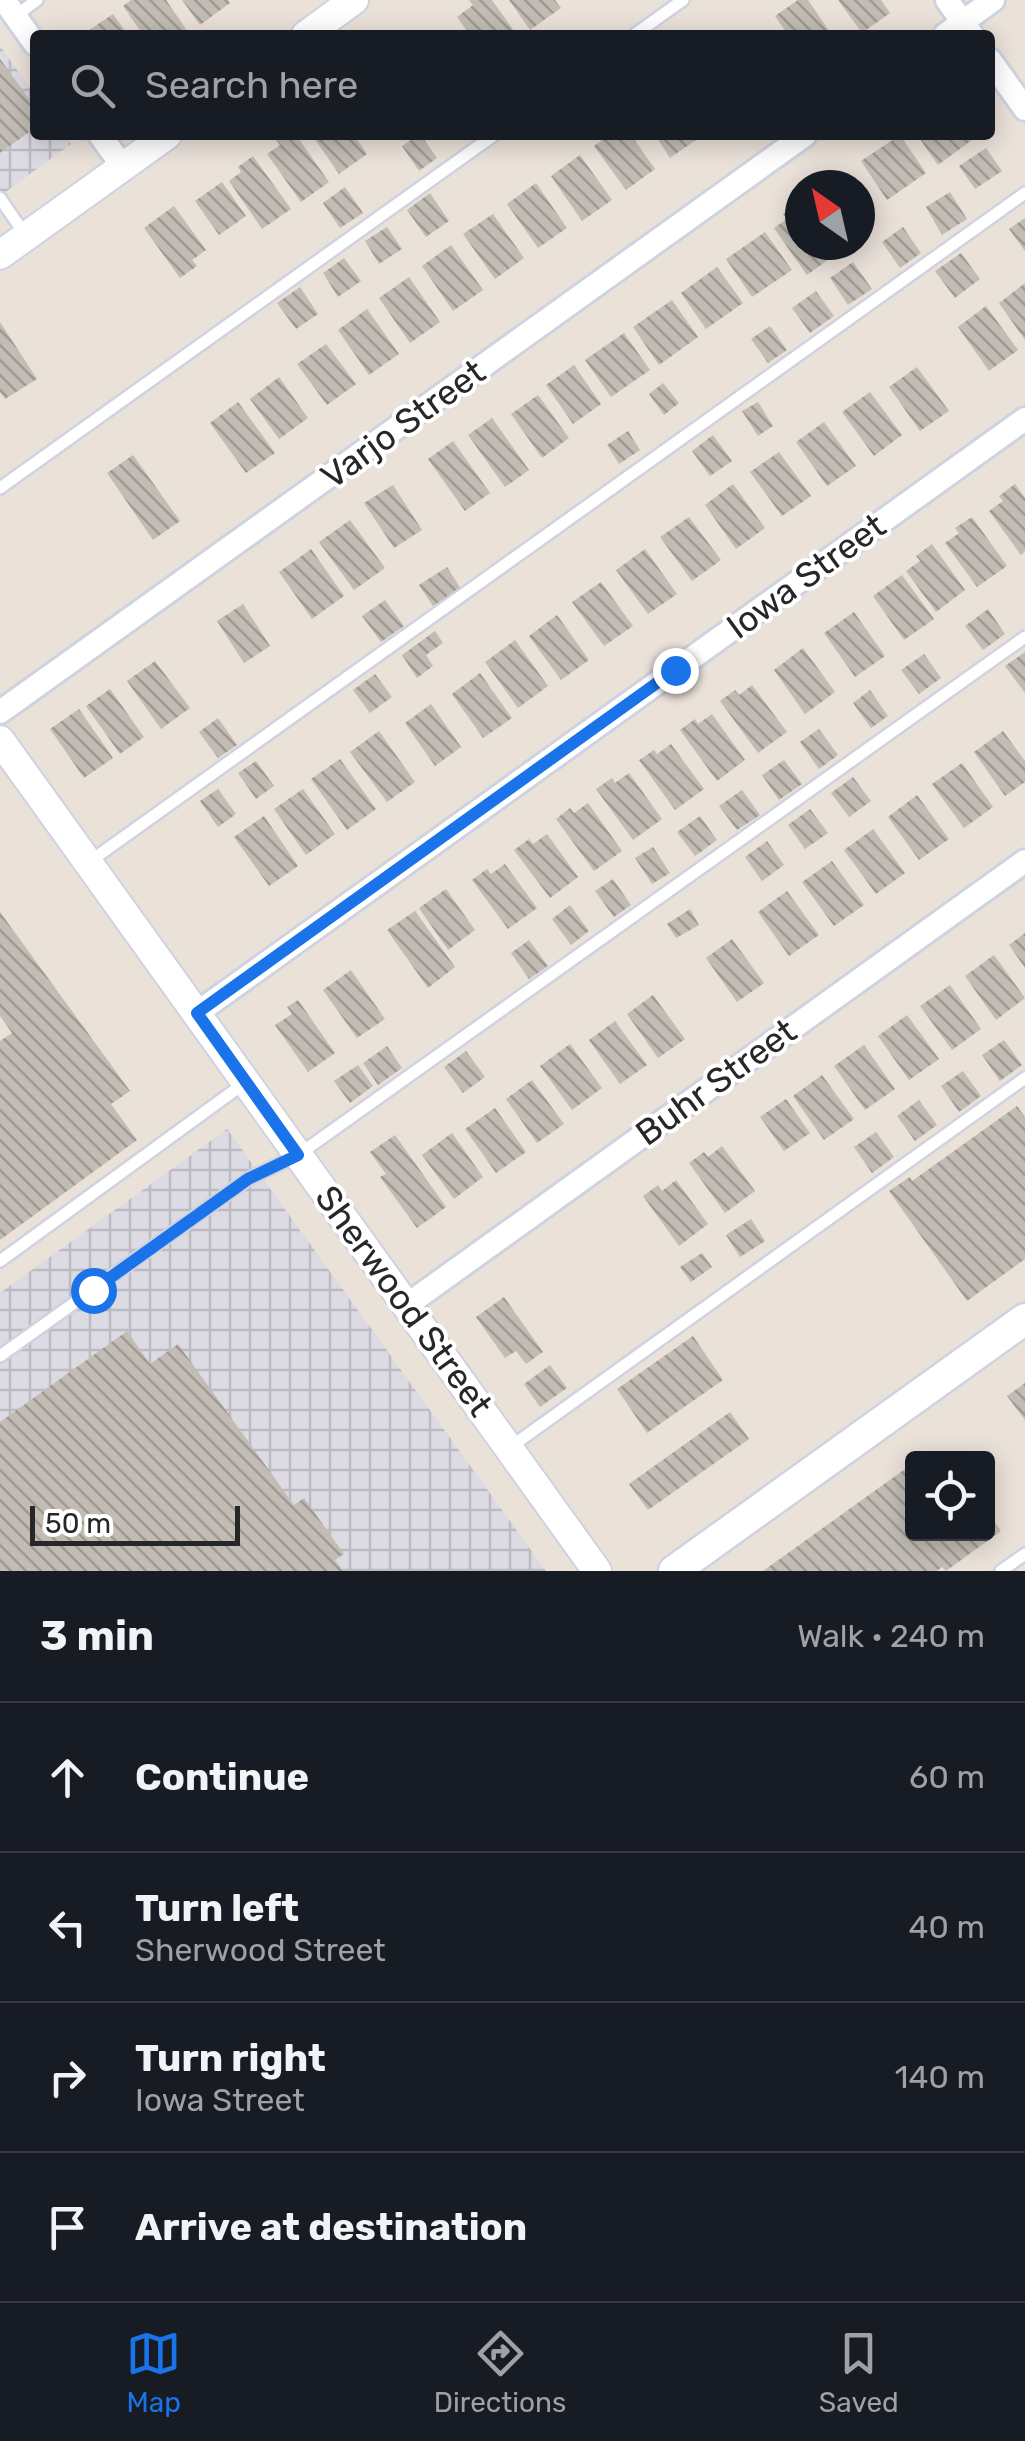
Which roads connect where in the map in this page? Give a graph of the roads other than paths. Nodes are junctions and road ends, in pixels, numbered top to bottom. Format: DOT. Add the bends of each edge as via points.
graph roads {
  1 [pos="37,0"];
  2 [pos="354,0"];
  3 [pos="683,0"];
  4 [pos="946,0"];
  5 [pos="993,0"];
  6 [pos="10,8"];
  7 [pos="313,30"];
  8 [pos="641,30"];
  9 [pos="960,30"];
  10 [pos="961,30"];
  11 [pos="30,37"];
  12 [pos="995,67"];
  13 [pos="1025,109"];
  14 [pos="104,140"];
  15 [pos="160,140"];
  16 [pos="487,140"];
  17 [pos="798,140"];
  18 [pos="123,167"];
  19 [pos="1025,193"];
  20 [pos="0,198"];
  21 [pos="26,236"];
  22 [pos="0,255"];
  23 [pos="1025,419"];
  24 [pos="0,488"];
  25 [pos="1025,637"];
  26 [pos="0,712"];
  27 [pos="5,757"];
  28 [pos="1025,860"];
  29 [pos="88,862"];
  30 [pos="197,1013"];
  31 [pos="1025,1078"];
  32 [pos="246,1082"];
  33 [pos="298,1155"];
  34 [pos="0,1261"];
  35 [pos="406,1304"];
  36 [pos="1025,1319"];
  37 [pos="0,1356"];
  38 [pos="509,1448"];
  39 [pos="1025,1554"];
  40 [pos="597,1571"];
  41 [pos="674,1571"];
  42 [pos="1002,1571"];
  1 -- 6 [label="lane"];
  2 -- 7 [label="street"];
  3 -- 8 [label="lane"];
  4 -- 9 [label="street"];
  5 -- 10 [label="street"];
  6 -- 11 [label="street"];
  12 -- 13 [label="street"];
  14 -- 18 [label="street"];
  15 -- 18 [label="street"];
  16 -- 24 [label="lane"];
  17 -- 26 [label="street, Varjo Street"];
  18 -- 21 [label="street"];
  19 -- 29 [label="lane"];
  20 -- 21 [label="lane"];
  21 -- 22 [label="street"];
  23 -- 30 [label="street, Iowa Street"];
  25 -- 33 [label="lane"];
  27 -- 29 [label="street, Sherwood Street"];
  28 -- 35 [label="street, Buhr Street"];
  29 -- 30 [label="street, Sherwood Street"];
  30 -- 32 [label="street, Sherwood Street"];
  31 -- 38 [label="lane"];
  32 -- 33 [label="street, Sherwood Street"];
  32 -- 34 [label="lane"];
  33 -- 35 [label="street, Sherwood Street"];
  33 -- 37 [label="lane" via="248,1179"];
  35 -- 38 [label="street, Sherwood Street"];
  36 -- 41 [label="main road"];
  38 -- 40 [label="street, Sherwood Street"];
  39 -- 42 [label="lane"];
}
